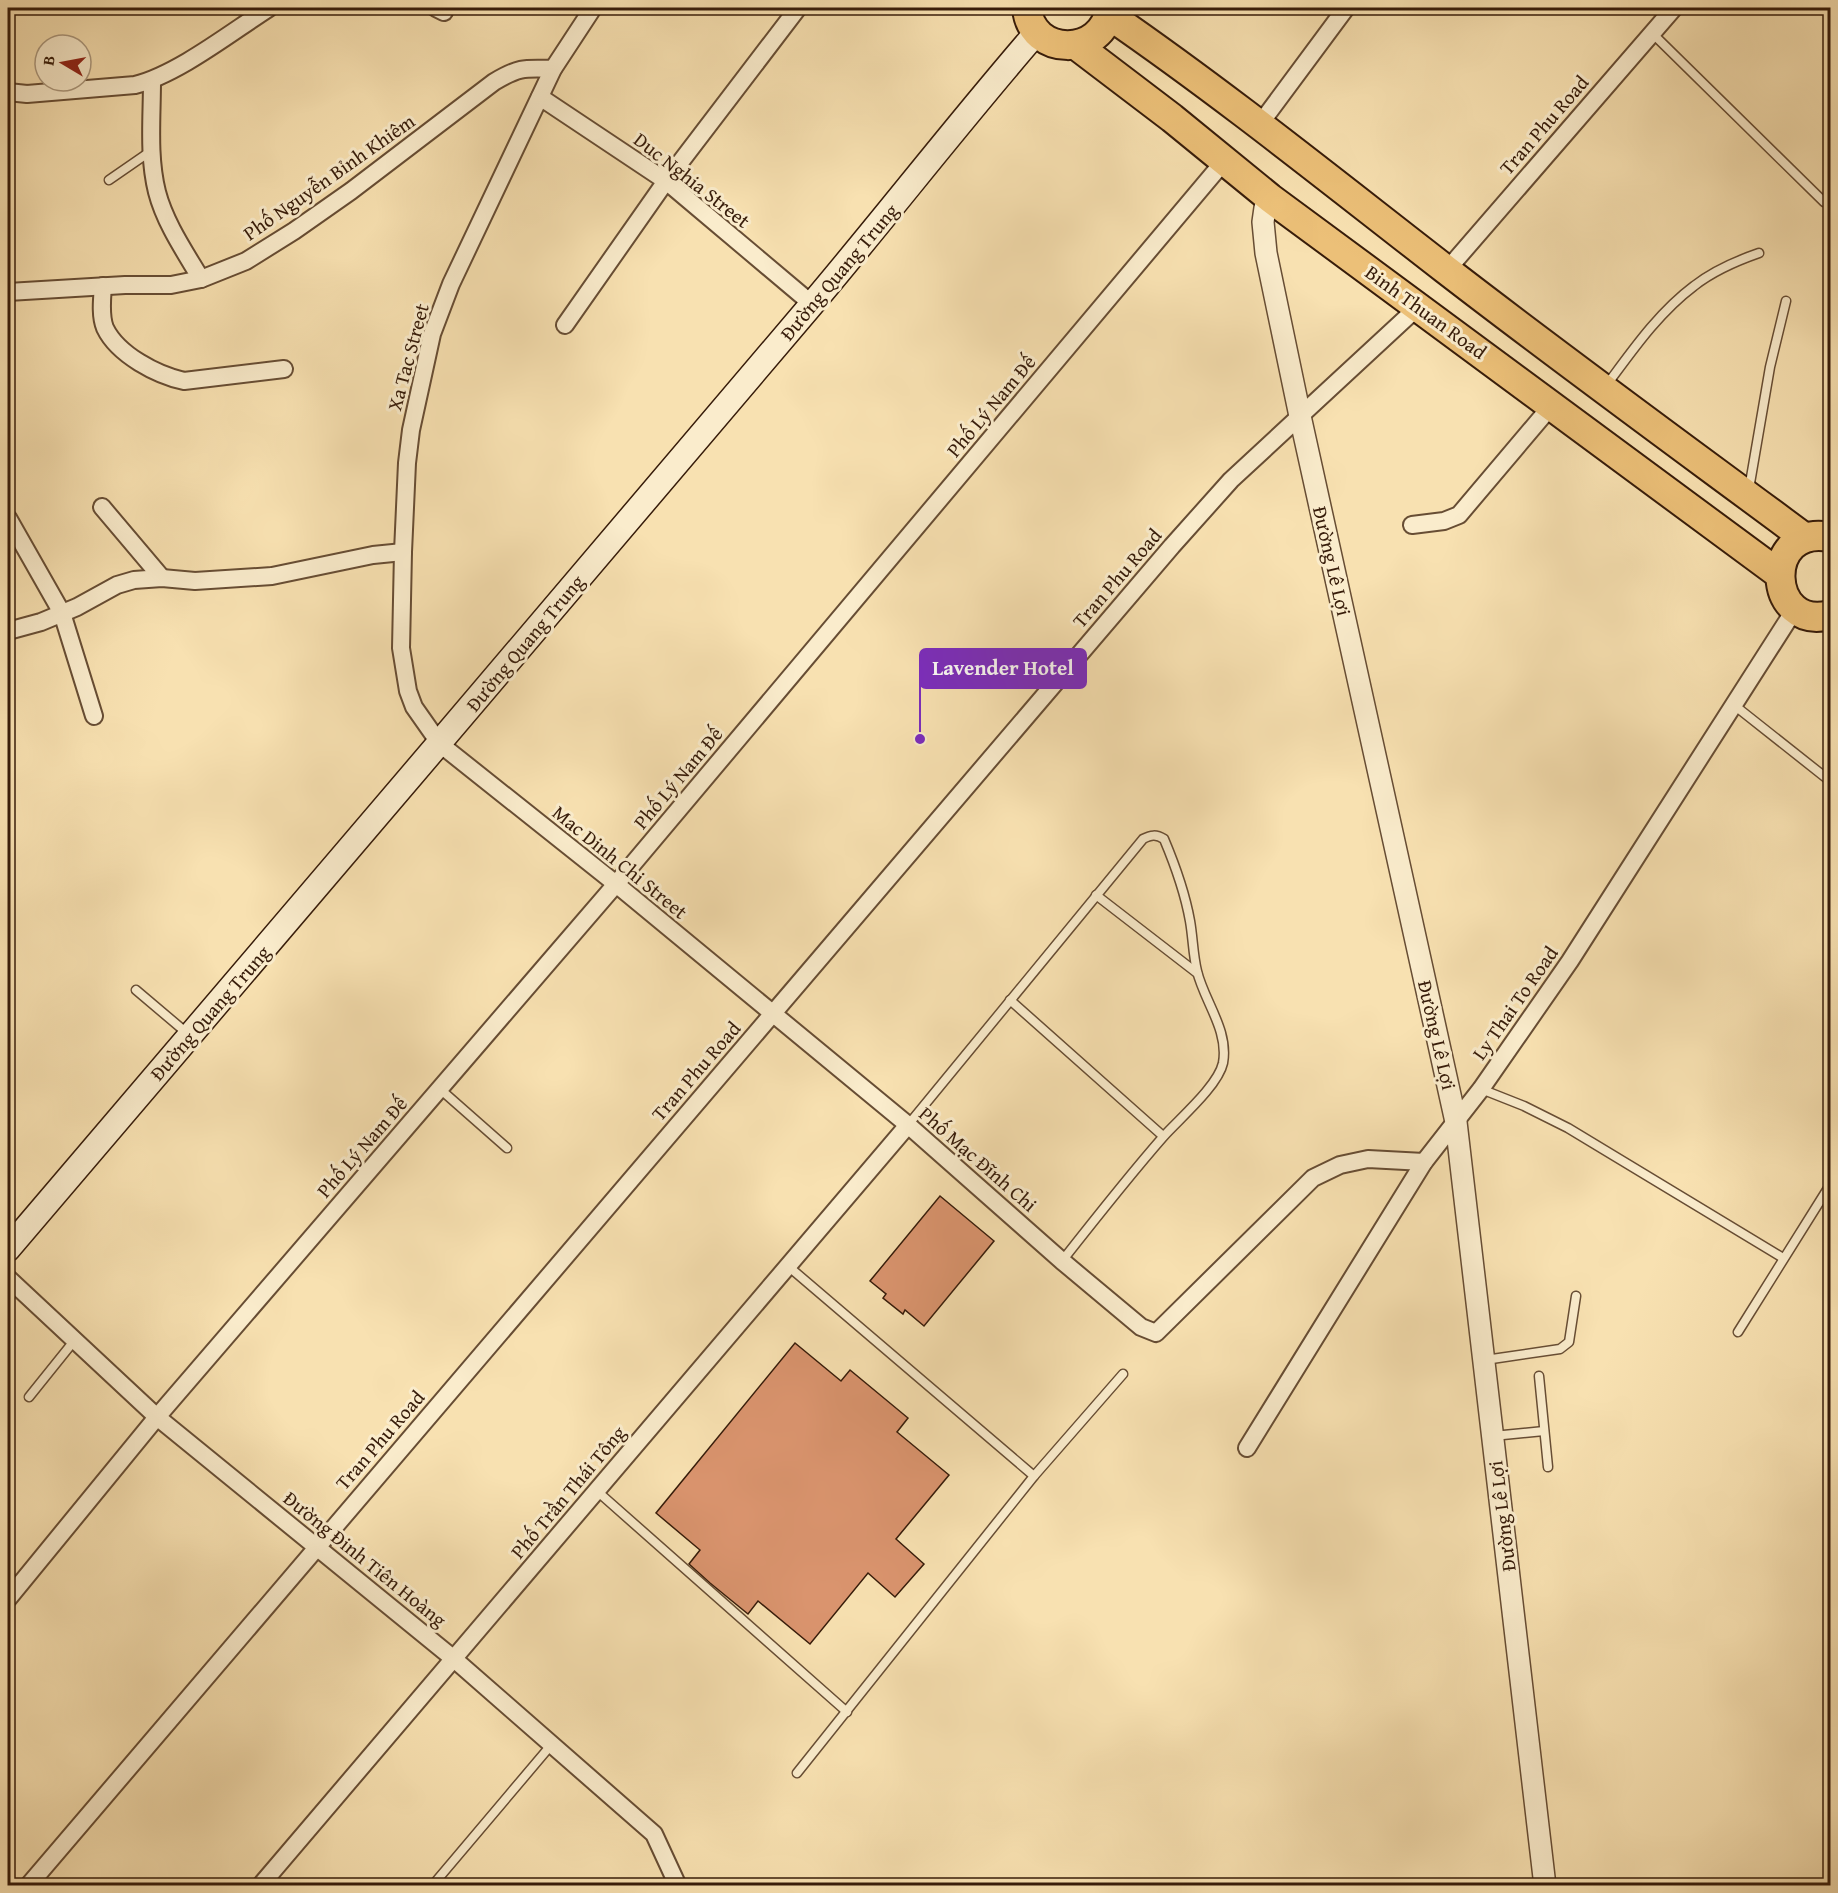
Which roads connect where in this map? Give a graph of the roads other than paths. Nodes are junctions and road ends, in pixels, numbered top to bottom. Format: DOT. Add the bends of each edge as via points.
graph roads {
  1 [pos="269,8"];
  2 [pos="594,8"];
  3 [pos="798,8"];
  4 [pos="1346,8"];
  5 [pos="1674,8"];
  6 [pos="1109,11"];
  7 [pos="1028,15"];
  8 [pos="1652,33"];
  9 [pos="1076,45"];
  10 [pos="553,69"];
  11 [pos="152,81"];
  12 [pos="8,92"];
  13 [pos="540,97"];
  14 [pos="1260,124"];
  15 [pos="152,151"];
  16 [pos="1226,160"];
  17 [pos="110,180"];
  18 [pos="666,181"];
  19 [pos="1270,198"];
  20 [pos="1824,202"];
  21 [pos="1759,253"];
  22 [pos="1447,270"];
  23 [pos="201,279"];
  24 [pos="102,286"];
  25 [pos="8,292"];
  26 [pos="1786,300"];
  27 [pos="812,304"];
  28 [pos="1419,306"];
  29 [pos="565,325"];
  30 [pos="284,369"];
  31 [pos="1604,389"];
  32 [pos="1552,405"];
  33 [pos="1300,416"];
  34 [pos="1748,495"];
  35 [pos="102,507"];
  36 [pos="9,518"];
  37 [pos="1412,525"];
  38 [pos="1818,537"];
  39 [pos="403,552"];
  40 [pos="1779,574"];
  41 [pos="162,578"];
  42 [pos="1796,609"];
  43 [pos="62,613"];
  44 [pos="1829,617"];
  45 [pos="8,631"];
  46 [pos="1734,705"];
  47 [pos="94,716"];
  48 [pos="440,744"];
  49 [pos="1830,781"];
  50 [pos="616,885"];
  51 [pos="1096,895"];
  52 [pos="1197,973"];
  53 [pos="136,990"];
  54 [pos="1010,1000"];
  55 [pos="774,1014"];
  56 [pos="190,1036"];
  57 [pos="440,1089"];
  58 [pos="1481,1089"];
  59 [pos="1456,1122"];
  60 [pos="908,1125"];
  61 [pos="1163,1136"];
  62 [pos="507,1148"];
  63 [pos="1424,1162"];
  64 [pos="1830,1185"];
  65 [pos="8,1249"];
  66 [pos="1783,1258"];
  67 [pos="1062,1261"];
  68 [pos="788,1266"];
  69 [pos="8,1278"];
  70 [pos="1576,1296"];
  71 [pos="1738,1332"];
  72 [pos="74,1341"];
  73 [pos="1485,1360"];
  74 [pos="1123,1374"];
  75 [pos="1539,1376"];
  76 [pos="29,1397"];
  77 [pos="157,1417"];
  78 [pos="1544,1431"];
  79 [pos="1493,1437"];
  80 [pos="1246,1448"];
  81 [pos="1548,1467"];
  82 [pos="1034,1476"];
  83 [pos="597,1491"];
  84 [pos="316,1546"];
  85 [pos="8,1599"];
  86 [pos="454,1659"];
  87 [pos="847,1712"];
  88 [pos="552,1744"];
  89 [pos="797,1773"];
  90 [pos="28,1886"];
  91 [pos="260,1886"];
  92 [pos="432,1886"];
  93 [pos="678,1886"];
  94 [pos="1545,1886"];
  1 -- 11 [label="street"];
  2 -- 10 [label="street, Xa Tac Street"];
  3 -- 18 [label="street"];
  4 -- 14 [label="street"];
  5 -- 8 [label="street, Tran Phu Road"];
  6 -- 9 [label="highway" via="1097,34"];
  6 -- 14 [label="highway"];
  7 -- 9 [label="highway" via="1055,44"];
  7 -- 27 [label="main road, Đường Quang Trung" via="990,86"];
  8 -- 20 [label="lane"];
  8 -- 22 [label="street, Tran Phu Road"];
  9 -- 16 [label="highway, Binh Thuan Road"];
  10 -- 13 [label="street, Xa Tac Street"];
  10 -- 23 [label="street, Phố Nguyễn Bỉnh Khiêm" via="512,71 294,231 246,261"];
  11 -- 12 [label="street" via="27,94"];
  11 -- 15 [label="street"];
  13 -- 18 [label="street, Duc Nghia Street"];
  13 -- 39 [label="street, Xa Tac Street" via="451,284 432,334 411,430"];
  14 -- 22 [label="highway"];
  15 -- 17 [label="lane"];
  15 -- 23 [label="street" via="157,194"];
  16 -- 19 [label="highway, Binh Thuan Road"];
  16 -- 50 [label="street, Phố Lý Nam Đế"];
  18 -- 27 [label="street, Duc Nghia Street"];
  18 -- 29 [label="street"];
  19 -- 28 [label="highway, Binh Thuan Road"];
  19 -- 33 [label="street, Đường Lê Lợi" via="1263,222 1266,253"];
  21 -- 31 [label="lane" via="1730,264 1693,286 1648,330"];
  22 -- 31 [label="highway"];
  23 -- 24 [label="street, Phố Nguyễn Bỉnh Khiêm" via="171,285"];
  24 -- 25 [label="street, Phố Nguyễn Bỉnh Khiêm"];
  24 -- 30 [label="street" via="102,316 113,340 128,354 170,378 184,381"];
  26 -- 34 [label="lane"];
  27 -- 48 [label="main road, Đường Quang Trung"];
  28 -- 32 [label="highway, Binh Thuan Road"];
  28 -- 33 [label="street, Tran Phu Road"];
  31 -- 34 [label="highway"];
  32 -- 37 [label="street" via="1459,515"];
  32 -- 40 [label="highway, Binh Thuan Road"];
  33 -- 55 [label="street, Tran Phu Road" via="1231,480 1172,546"];
  33 -- 59 [label="street, Đường Lê Lợi"];
  34 -- 38 [label="highway"];
  35 -- 41 [label="street"];
  36 -- 43 [label="street"];
  38 -- 40 [label="highway" via="1795,544 1781,563"];
  39 -- 41 [label="street" via="272,576 195,581"];
  39 -- 48 [label="street, Xa Tac Street" via="404,674 414,707"];
  40 -- 42 [label="highway" via="1786,599"];
  41 -- 43 [label="street" via="117,585"];
  42 -- 44 [label="highway"];
  42 -- 46 [label="street, Ly Thai To Road"];
  43 -- 45 [label="street"];
  43 -- 47 [label="street"];
  46 -- 49 [label="lane"];
  46 -- 58 [label="street, Ly Thai To Road" via="1570,961"];
  48 -- 50 [label="street, Mac Dinh Chi Street"];
  48 -- 56 [label="main road, Đường Quang Trung"];
  50 -- 55 [label="street, Mac Dinh Chi Street"];
  50 -- 57 [label="street, Phố Lý Nam Đế"];
  51 -- 52 [label="lane"];
  51 -- 52 [label="lane" via="1143,839 1157,835 1164,839 1190,920"];
  51 -- 54 [label="lane"];
  52 -- 61 [label="lane" via="1220,1031 1223,1064 1208,1088"];
  53 -- 56 [label="lane"];
  54 -- 60 [label="lane"];
  54 -- 61 [label="lane"];
  55 -- 60 [label="street, Phố Mạc Đĩnh Chi"];
  55 -- 84 [label="street, Tran Phu Road"];
  56 -- 65 [label="main road, Đường Quang Trung"];
  57 -- 62 [label="lane"];
  57 -- 77 [label="street, Phố Lý Nam Đế"];
  58 -- 59 [label="street, Ly Thai To Road"];
  58 -- 66 [label="lane" via="1568,1128"];
  59 -- 63 [label="street, Ly Thai To Road"];
  59 -- 73 [label="street, Đường Lê Lợi"];
  60 -- 67 [label="street, Phố Mạc Đĩnh Chi"];
  60 -- 68 [label="street, Phố Trần Thái Tông"];
  61 -- 67 [label="lane"];
  63 -- 67 [label="street, Phố Mạc Đĩnh Chi" via="1368,1159 1340,1165 1313,1178 1156,1333 1141,1327"];
  63 -- 80 [label="street, Ly Thai To Road"];
  64 -- 66 [label="lane"];
  66 -- 71 [label="lane"];
  68 -- 82 [label="lane"];
  68 -- 83 [label="street, Phố Trần Thái Tông"];
  69 -- 72 [label="street, Đường Đinh Tiên Hoàng"];
  70 -- 73 [label="lane" via="1569,1342 1560,1349"];
  72 -- 76 [label="lane"];
  72 -- 77 [label="street, Đường Đinh Tiên Hoàng"];
  73 -- 79 [label="street, Đường Lê Lợi"];
  74 -- 82 [label="lane"];
  75 -- 78 [label="lane"];
  77 -- 84 [label="street, Đường Đinh Tiên Hoàng"];
  77 -- 85 [label="street, Phố Lý Nam Đế"];
  78 -- 79 [label="lane"];
  78 -- 81 [label="lane"];
  79 -- 94 [label="street, Đường Lê Lợi"];
  82 -- 87 [label="lane"];
  83 -- 86 [label="street, Phố Trần Thái Tông"];
  83 -- 87 [label="lane"];
  84 -- 86 [label="street, Đường Đinh Tiên Hoàng"];
  84 -- 90 [label="street, Tran Phu Road"];
  86 -- 88 [label="street, Đường Đinh Tiên Hoàng"];
  86 -- 91 [label="street, Phố Trần Thái Tông"];
  87 -- 89 [label="lane"];
  88 -- 92 [label="lane"];
  88 -- 93 [label="street, Đường Đinh Tiên Hoàng" via="654,1834"];
}
